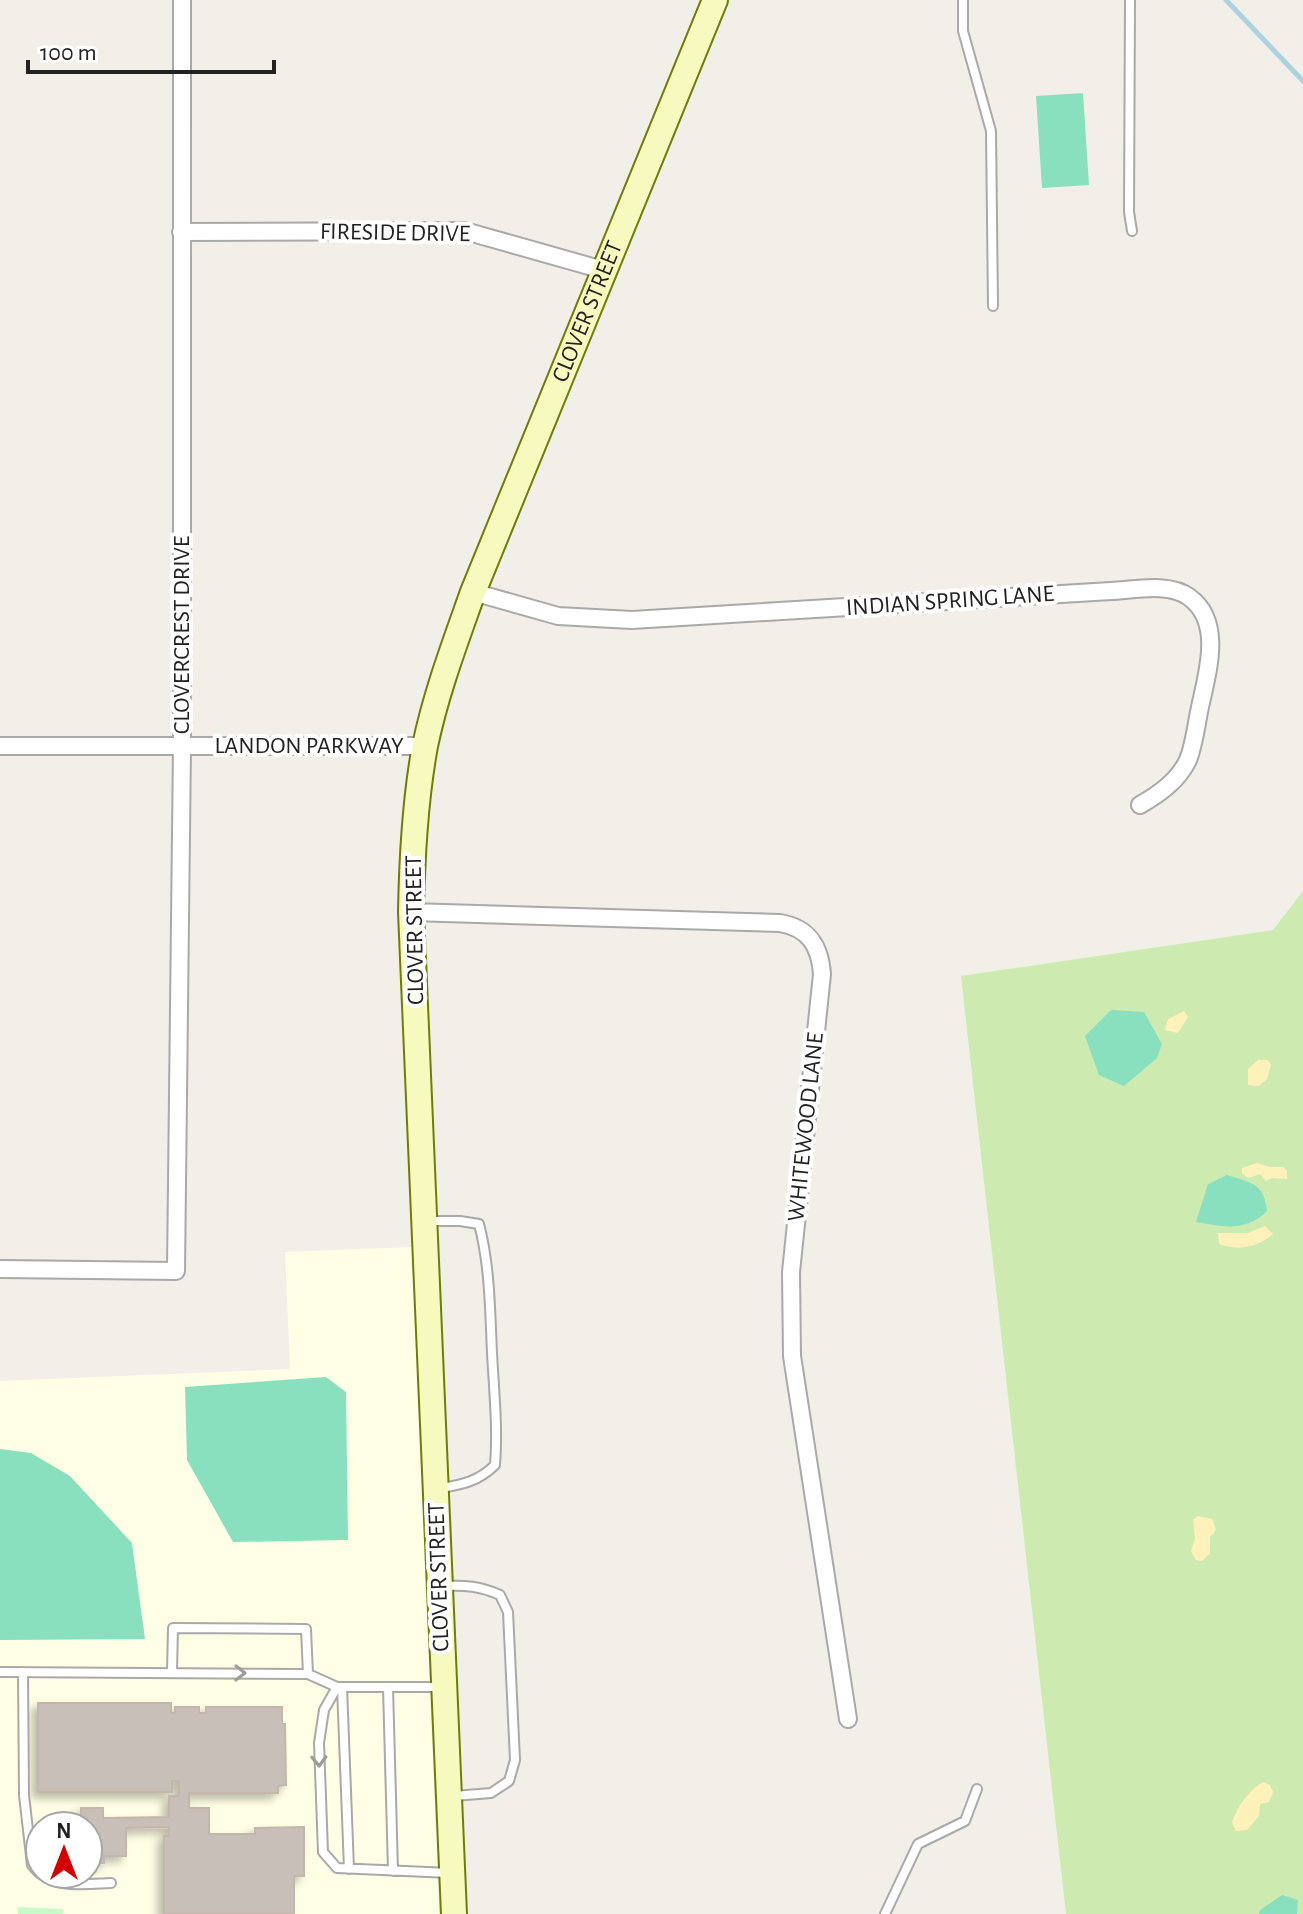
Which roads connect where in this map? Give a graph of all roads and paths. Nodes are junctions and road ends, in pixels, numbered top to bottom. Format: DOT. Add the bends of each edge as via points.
graph roads {
  1 [pos="182,0"];
  2 [pos="715,0"];
  3 [pos="963,0"];
  4 [pos="1130,0"];
  5 [pos="1132,231"];
  6 [pos="181,232"];
  7 [pos="603,270"];
  8 [pos="993,306"];
  9 [pos="473,592"];
  10 [pos="0,746"];
  11 [pos="182,746"];
  12 [pos="425,746"];
  13 [pos="1140,805"];
  14 [pos="411,912"];
  15 [pos="424,1221"];
  16 [pos="0,1269"];
  17 [pos="436,1489"];
  18 [pos="440,1587"];
  19 [pos="1,1672"];
  20 [pos="23,1672"];
  21 [pos="172,1672"];
  22 [pos="308,1674"];
  23 [pos="340,1687"];
  24 [pos="388,1687"];
  25 [pos="444,1687"];
  26 [pos="848,1719"];
  27 [pos="977,1789"];
  28 [pos="449,1796"];
  29 [pos="349,1869"];
  30 [pos="393,1871"];
  31 [pos="452,1873"];
  32 [pos="111,1883"];
  33 [pos="454,1914"];
  34 [pos="885,1914"];
  1 -- 6 [label="street, CLOVERCREST DRIVE"];
  2 -- 7 [label="main road, CLOVER STREET"];
  3 -- 8 [label="lane" via="963,31 991,131"];
  4 -- 5 [label="lane"];
  6 -- 7 [label="street, FIRESIDE DRIVE" via="465,231"];
  6 -- 11 [label="street, CLOVERCREST DRIVE"];
  7 -- 9 [label="main road, CLOVER STREET"];
  9 -- 12 [label="main road, CLOVER STREET"];
  9 -- 13 [label="street, INDIAN SPRING LANE" via="558,616 632,620 1176,590 1204,614 1208,662 1188,761 1172,782"];
  10 -- 11 [label="street, LANDON PARKWAY"];
  11 -- 12 [label="street, LANDON PARKWAY"];
  11 -- 16 [label="street, CLOVERCREST DRIVE" via="176,1271"];
  12 -- 14 [label="main road, CLOVER STREET"];
  14 -- 15 [label="main road, CLOVER STREET"];
  14 -- 26 [label="street, WHITEWOOD LANE" via="780,923 805,932 816,945 822,974 791,1272 792,1356"];
  15 -- 17 [label="main road, CLOVER STREET"];
  15 -- 17 [label="lane" via="479,1224 487,1253 497,1435 495,1465 484,1477"];
  17 -- 18 [label="main road, CLOVER STREET"];
  18 -- 25 [label="main road, CLOVER STREET"];
  18 -- 28 [label="lane" via="466,1585 500,1595 508,1612 514,1730 509,1781 491,1793"];
  19 -- 20 [label="lane"];
  20 -- 21 [label="lane"];
  20 -- 32 [label="lane" via="24,1795 32,1865 38,1874 61,1883"];
  21 -- 22 [label="lane, one-way"];
  21 -- 22 [label="lane" via="173,1628 306,1629"];
  22 -- 23 [label="lane"];
  23 -- 24 [label="lane"];
  23 -- 29 [label="lane"];
  23 -- 29 [label="lane, one-way" via="324,1710 319,1743 323,1852 337,1868"];
  24 -- 25 [label="lane"];
  24 -- 30 [label="lane"];
  25 -- 28 [label="main road, CLOVER STREET"];
  27 -- 34 [label="lane" via="965,1821 918,1844"];
  28 -- 31 [label="main road, CLOVER STREET"];
  29 -- 30 [label="lane"];
  30 -- 31 [label="lane"];
  31 -- 33 [label="main road, CLOVER STREET"];
}
